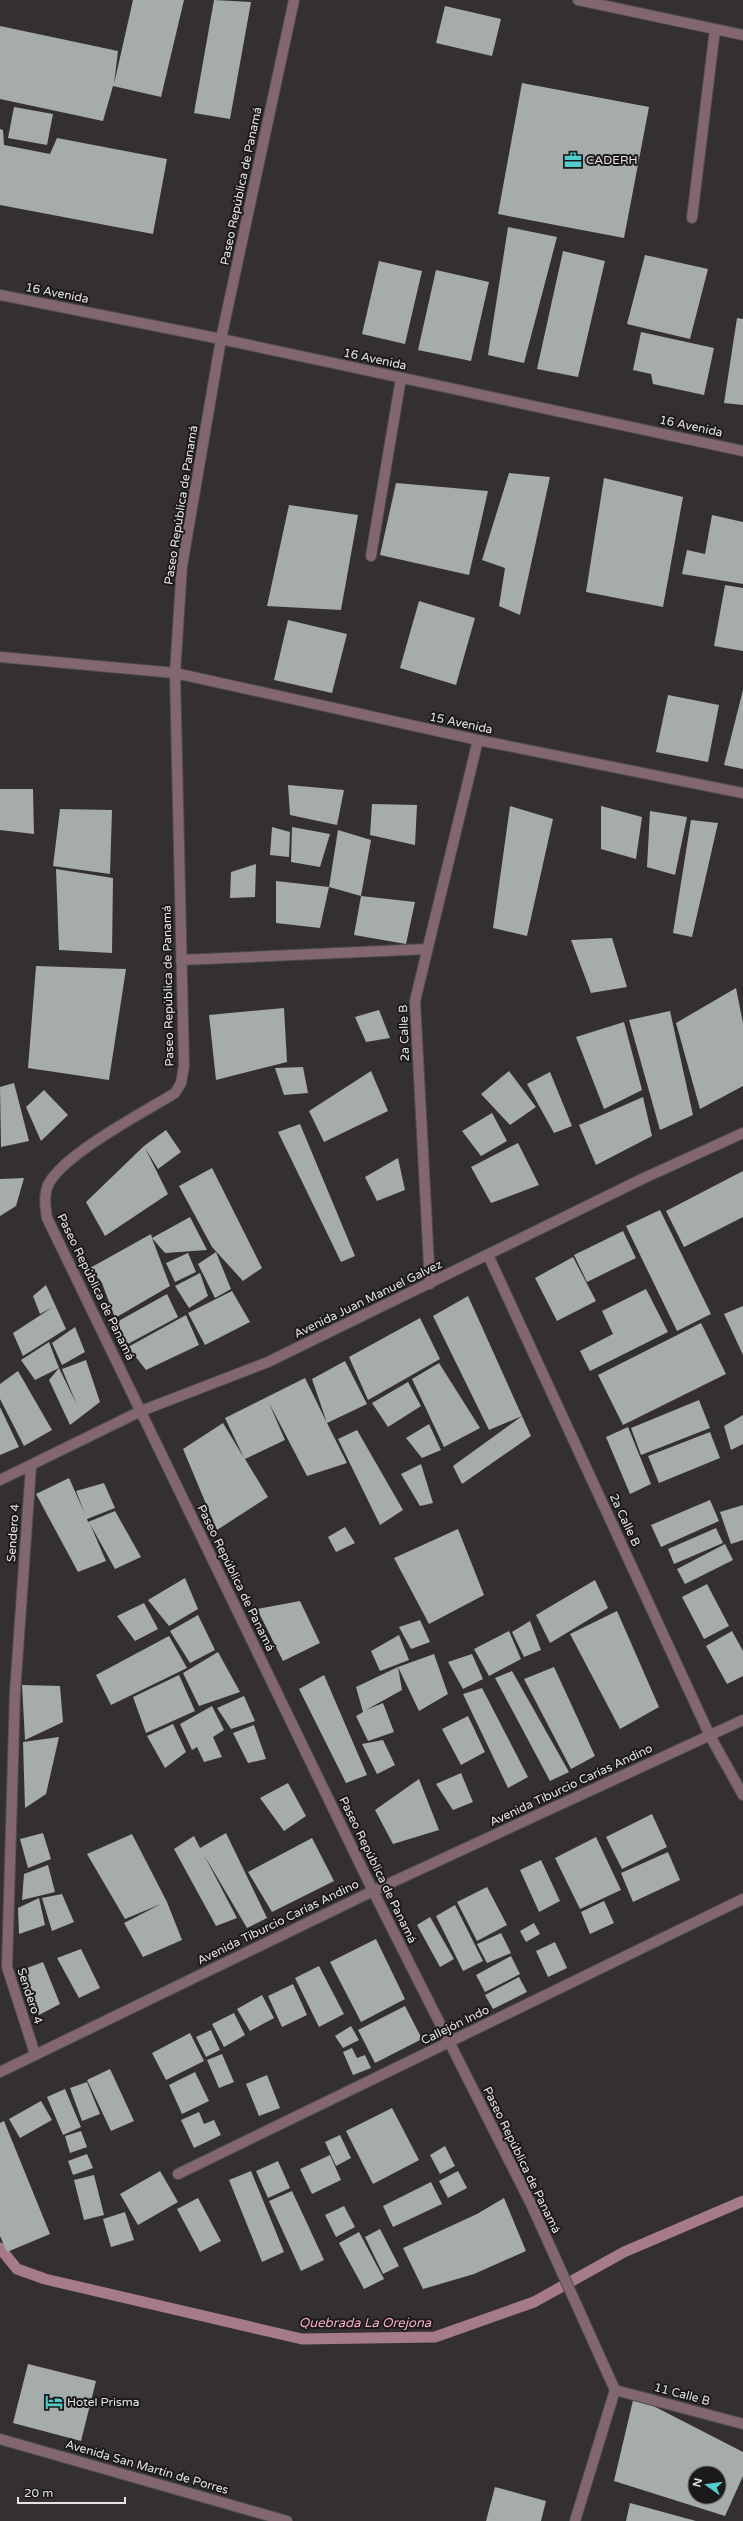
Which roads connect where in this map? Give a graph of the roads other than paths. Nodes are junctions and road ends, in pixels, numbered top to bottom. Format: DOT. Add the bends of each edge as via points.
graph roads {
  1 [pos="294,0"];
  2 [pos="578,0"];
  3 [pos="715,29"];
  4 [pos="743,35"];
  5 [pos="692,218"];
  6 [pos="0,295"];
  7 [pos="221,339"];
  8 [pos="401,378"];
  9 [pos="743,451"];
  10 [pos="371,556"];
  11 [pos="0,657"];
  12 [pos="175,673"];
  13 [pos="478,740"];
  14 [pos="743,793"];
  15 [pos="427,949"];
  16 [pos="181,960"];
  17 [pos="743,1133"];
  18 [pos="488,1255"];
  19 [pos="430,1284"];
  20 [pos="141,1411"];
  21 [pos="31,1466"];
  22 [pos="0,1480"];
  23 [pos="743,1720"];
  24 [pos="710,1736"];
  25 [pos="743,1795"];
  26 [pos="372,1891"];
  27 [pos="743,1899"];
  28 [pos="4,1964"];
  29 [pos="449,2042"];
  30 [pos="35,2054"];
  31 [pos="0,2072"];
  32 [pos="178,2174"];
  33 [pos="615,2390"];
  34 [pos="743,2424"];
  35 [pos="0,2439"];
  36 [pos="287,2521"];
  37 [pos="575,2521"];
  1 -- 7 [label="street, Paseo República de Panamá"];
  2 -- 3 [label="street"];
  3 -- 4 [label="street"];
  3 -- 5 [label="street"];
  6 -- 7 [label="street, 16 Avenida"];
  7 -- 8 [label="street, 16 Avenida"];
  7 -- 12 [label="street, Paseo República de Panamá" via="182,566"];
  8 -- 9 [label="street, 16 Avenida"];
  8 -- 10 [label="street"];
  11 -- 12 [label="street, 15 Avenida"];
  12 -- 13 [label="street, 15 Avenida"];
  12 -- 16 [label="street, Paseo República de Panamá"];
  13 -- 14 [label="street, 15 Avenida"];
  13 -- 15 [label="street, 2a Calle B"];
  15 -- 16 [label="street"];
  15 -- 19 [label="street, 2a Calle B" via="415,1001"];
  16 -- 20 [label="street, Paseo República de Panamá" via="184,1066 181,1083 175,1092 70,1159 50,1180 45,1197 47,1218"];
  17 -- 18 [label="street, Avenida Juan Manuel Galvez" via="642,1179"];
  18 -- 19 [label="street, Avenida Juan Manuel Galvez"];
  18 -- 24 [label="street, 2a Calle B"];
  19 -- 20 [label="street, Avenida Juan Manuel Galvez" via="268,1362"];
  20 -- 21 [label="street, Avenida Juan Manuel Galvez"];
  20 -- 26 [label="street, Paseo República de Panamá"];
  21 -- 22 [label="street, Avenida Juan Manuel Galvez"];
  21 -- 28 [label="street, Sendero 4" via="15,1692"];
  23 -- 24 [label="street, Avenida Tiburcio Carías Andino"];
  24 -- 25 [label="street, 2a Calle B"];
  24 -- 26 [label="street, Avenida Tiburcio Carías Andino"];
  26 -- 29 [label="street, Paseo República de Panamá"];
  26 -- 30 [label="street, Avenida Tiburcio Carías Andino"];
  27 -- 29 [label="street, Callejón Indo"];
  28 -- 30 [label="street, Sendero 4"];
  29 -- 32 [label="street, Callejón Indo"];
  29 -- 33 [label="street, Paseo República de Panamá" via="531,2204"];
  30 -- 31 [label="street, Avenida Tiburcio Carías Andino"];
  33 -- 34 [label="street, 11 Calle B"];
  33 -- 37 [label="street"];
  35 -- 36 [label="street, Avenida San Martín de Porres"];
}
